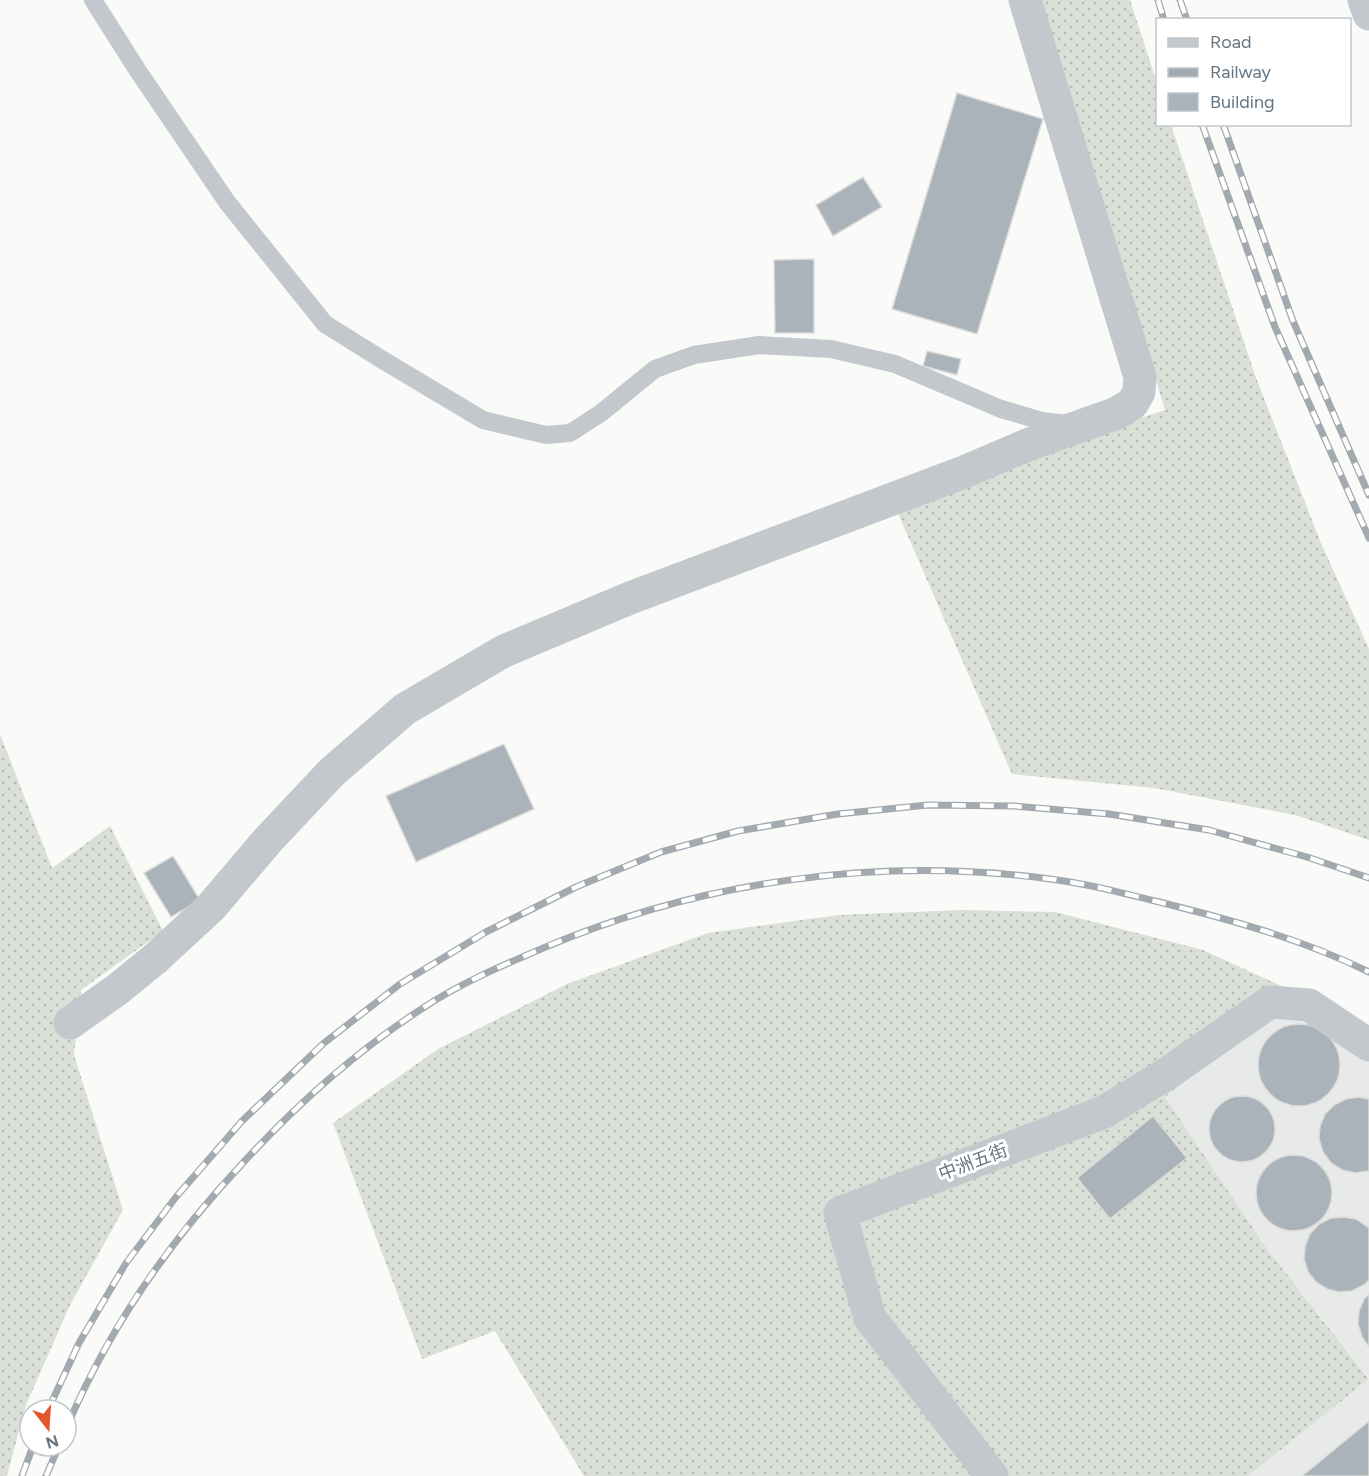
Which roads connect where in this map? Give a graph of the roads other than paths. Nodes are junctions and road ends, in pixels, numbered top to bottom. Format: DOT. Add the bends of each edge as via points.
graph roads {
  1 [pos="93,0"];
  2 [pos="1026,0"];
  3 [pos="1364,0"];
  4 [pos="1369,14"];
  5 [pos="1081,426"];
  6 [pos="70,1023"];
  7 [pos="1369,1045"];
  8 [pos="992,1476"];
  1 -- 5 [label="lane" via="227,202 325,324 483,420 546,435 570,433 655,369 694,355 759,345 831,349 895,364 1001,409 1042,421"];
  2 -- 5 [label="street" via="1140,377 1139,392 1132,404"];
  3 -- 4 [label="street"];
  5 -- 6 [label="street" via="630,598 504,651 405,709 332,772 203,914 118,989"];
  7 -- 8 [label="street, 中洲五街" via="1309,1005 1270,1002 1104,1112 840,1213 870,1318"];
}
